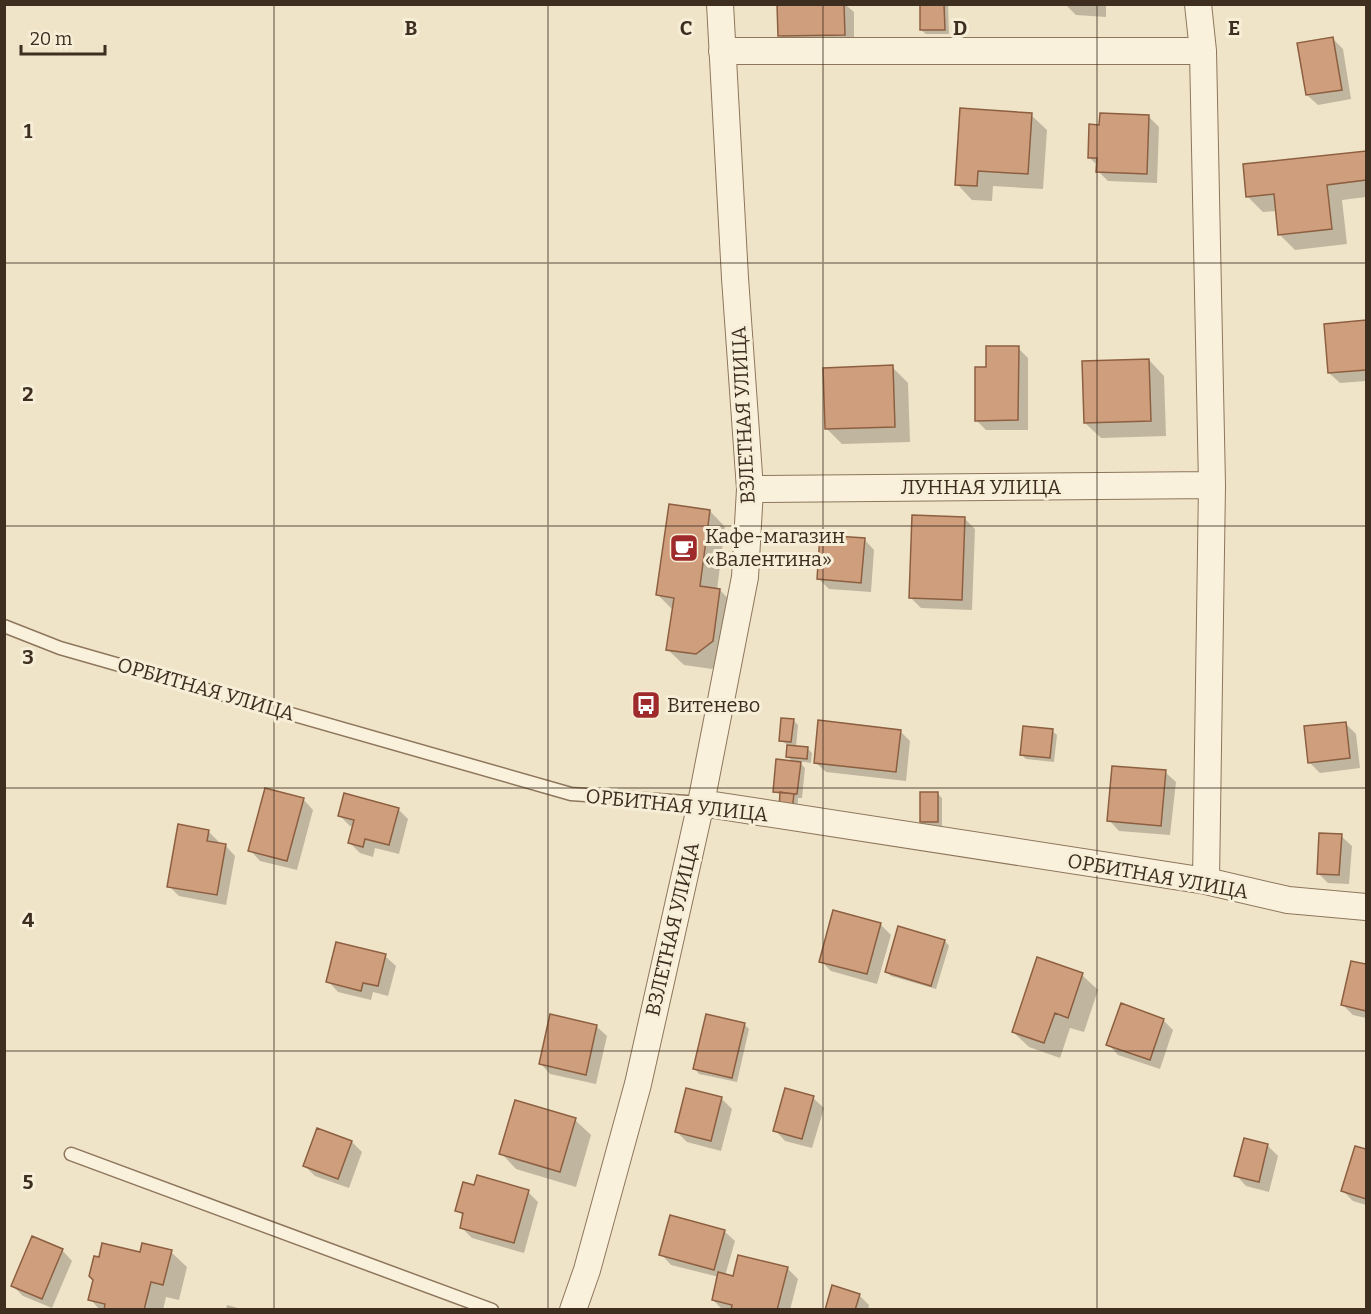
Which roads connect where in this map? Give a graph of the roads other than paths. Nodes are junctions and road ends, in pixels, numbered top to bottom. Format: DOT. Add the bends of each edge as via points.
graph roads {
  1 [pos="720,4"];
  2 [pos="1198,4"];
  3 [pos="722,51"];
  4 [pos="1203,51"];
  5 [pos="1212,485"];
  6 [pos="750,489"];
  7 [pos="4,626"];
  8 [pos="701,803"];
  9 [pos="1206,881"];
  10 [pos="1366,907"];
  11 [pos="71,1155"];
  12 [pos="492,1310"];
  13 [pos="573,1310"];
  1 -- 3 [label="street, ВЗЛЕТНАЯ УЛИЦА"];
  2 -- 4 [label="street"];
  3 -- 4 [label="street"];
  3 -- 6 [label="street, ВЗЛЕТНАЯ УЛИЦА"];
  4 -- 5 [label="street"];
  5 -- 6 [label="street, ЛУННАЯ УЛИЦА"];
  5 -- 9 [label="street"];
  6 -- 8 [label="street, ВЗЛЕТНАЯ УЛИЦА" via="745,577"];
  7 -- 8 [label="lane, ОРБИТНАЯ УЛИЦА" via="60,648 571,794"];
  8 -- 9 [label="street, ОРБИТНАЯ УЛИЦА"];
  8 -- 13 [label="street, ВЗЛЕТНАЯ УЛИЦА" via="638,1084"];
  9 -- 10 [label="street, ОРБИТНАЯ УЛИЦА" via="1288,900"];
  11 -- 12 [label="lane"];
}
